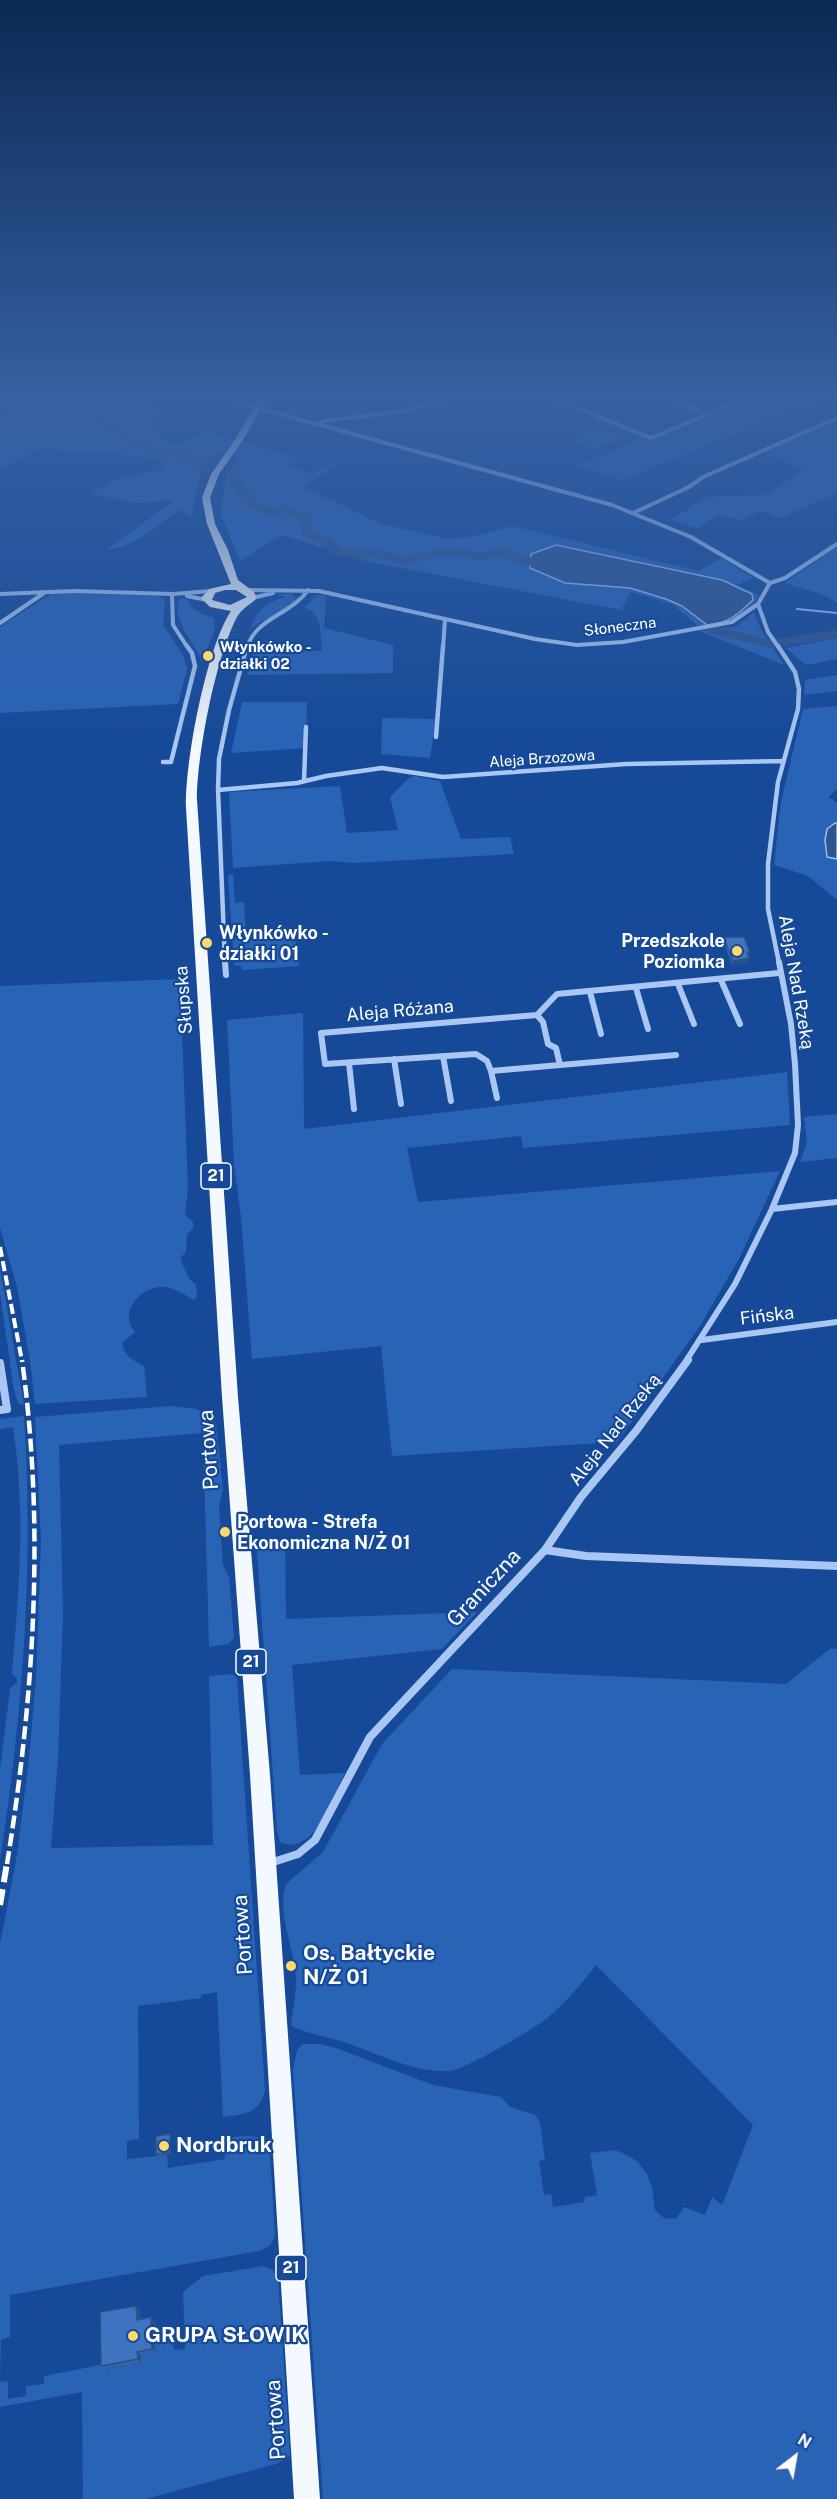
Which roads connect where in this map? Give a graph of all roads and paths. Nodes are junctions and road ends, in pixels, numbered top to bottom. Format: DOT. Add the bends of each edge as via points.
graph roads {
  1 [pos="209,514"];
  2 [pos="634,514"];
  3 [pos="837,544"];
  4 [pos="226,559"];
  5 [pos="770,583"];
  6 [pos="216,590"];
  7 [pos="288,590"];
  8 [pos="308,590"];
  9 [pos="44,592"];
  10 [pos="246,592"];
  11 [pos="0,594"];
  12 [pos="172,594"];
  13 [pos="207,600"];
  14 [pos="758,604"];
  15 [pos="219,607"];
  16 [pos="239,607"];
  17 [pos="445,619"];
  18 [pos="0,623"];
  19 [pos="226,634"];
  20 [pos="306,727"];
  21 [pos="436,737"];
  22 [pos="784,761"];
  23 [pos="163,762"];
  24 [pos="304,781"];
  25 [pos="218,790"];
  26 [pos="779,974"];
  27 [pos="226,975"];
  28 [pos="722,980"];
  29 [pos="678,984"];
  30 [pos="636,988"];
  31 [pos="590,992"];
  32 [pos="537,1015"];
  33 [pos="694,1024"];
  34 [pos="740,1024"];
  35 [pos="648,1029"];
  36 [pos="601,1034"];
  37 [pos="676,1055"];
  38 [pos="443,1056"];
  39 [pos="394,1059"];
  40 [pos="349,1063"];
  41 [pos="560,1065"];
  42 [pos="491,1071"];
  43 [pos="497,1098"];
  44 [pos="451,1101"];
  45 [pos="402,1104"];
  46 [pos="354,1109"];
  47 [pos="837,1202"];
  48 [pos="772,1209"];
  49 [pos="837,1322"];
  50 [pos="702,1340"];
  51 [pos="0,1363"];
  52 [pos="229,1368"];
  53 [pos="3,1409"];
  54 [pos="544,1550"];
  55 [pos="837,1566"];
  56 [pos="264,1864"];
  57 [pos="307,2499"];
  1 -- 4 [label="main road"];
  2 -- 5 [label="street" via="691,537"];
  3 -- 5 [label="street" via="785,578"];
  4 -- 6 [label="main road" via="224,581"];
  4 -- 10 [label="main road" via="233,581"];
  5 -- 14 [label="street"];
  6 -- 10 [label="main road"];
  6 -- 12 [label="street"];
  6 -- 13 [label="main road"];
  7 -- 8 [label="street, Słoneczna"];
  7 -- 10 [label="street, Słoneczna"];
  7 -- 10 [label="street, Słoneczna"];
  8 -- 17 [label="street, Słoneczna"];
  8 -- 25 [label="street" via="295,607 263,622 248,640 221,748"];
  9 -- 11 [label="street"];
  9 -- 12 [label="street"];
  9 -- 18 [label="street"];
  10 -- 16 [label="main road, 21"];
  12 -- 13 [label="street"];
  12 -- 23 [label="street" via="173,625 192,653 195,666 171,762"];
  13 -- 15 [label="main road"];
  14 -- 17 [label="street, Słoneczna" via="723,625 607,644 556,643"];
  14 -- 22 [label="street, Aleja Nad Rzeką" via="763,623 795,672 799,689 798,709"];
  15 -- 16 [label="main road"];
  15 -- 19 [label="main road, Słupska / 21"];
  16 -- 19 [label="main road, Słupska / 21"];
  17 -- 21 [label="street"];
  19 -- 52 [label="main road, Słupska / 21" via="196,743 191,792"];
  20 -- 24 [label="street"];
  22 -- 24 [label="street, Aleja Brzozowa" via="626,765 443,777 382,768"];
  22 -- 26 [label="street, Aleja Nad Rzeką" via="768,864 768,909"];
  24 -- 25 [label="street, Aleja Brzozowa"];
  25 -- 27 [label="street"];
  26 -- 28 [label="street"];
  26 -- 48 [label="street, Aleja Nad Rzeką" via="791,1024 798,1125 795,1153"];
  28 -- 29 [label="street"];
  28 -- 34 [label="street"];
  29 -- 30 [label="street"];
  29 -- 33 [label="street"];
  30 -- 31 [label="street"];
  30 -- 35 [label="street"];
  31 -- 32 [label="street" via="557,994"];
  31 -- 36 [label="street"];
  32 -- 40 [label="street, Aleja Różana" via="321,1033 325,1064"];
  32 -- 41 [label="street" via="543,1022 548,1044 556,1048"];
  37 -- 41 [label="street"];
  38 -- 39 [label="street, Aleja Różana"];
  38 -- 42 [label="street, Aleja Różana" via="476,1054 488,1061"];
  38 -- 44 [label="street"];
  39 -- 40 [label="street, Aleja Różana"];
  39 -- 45 [label="street"];
  40 -- 46 [label="street"];
  41 -- 42 [label="street"];
  42 -- 43 [label="street"];
  47 -- 48 [label="street"];
  48 -- 50 [label="street, Aleja Nad Rzeką"];
  49 -- 50 [label="street, Fińska"];
  50 -- 54 [label="street, Aleja Nad Rzeką"];
  51 -- 53 [label="street"];
  52 -- 56 [label="main road, Portowa / 21"];
  54 -- 55 [label="street, Graniczna" via="586,1556"];
  54 -- 56 [label="street, Graniczna" via="377,1728 313,1844 294,1858"];
  56 -- 57 [label="main road, Portowa / 21"];
}
